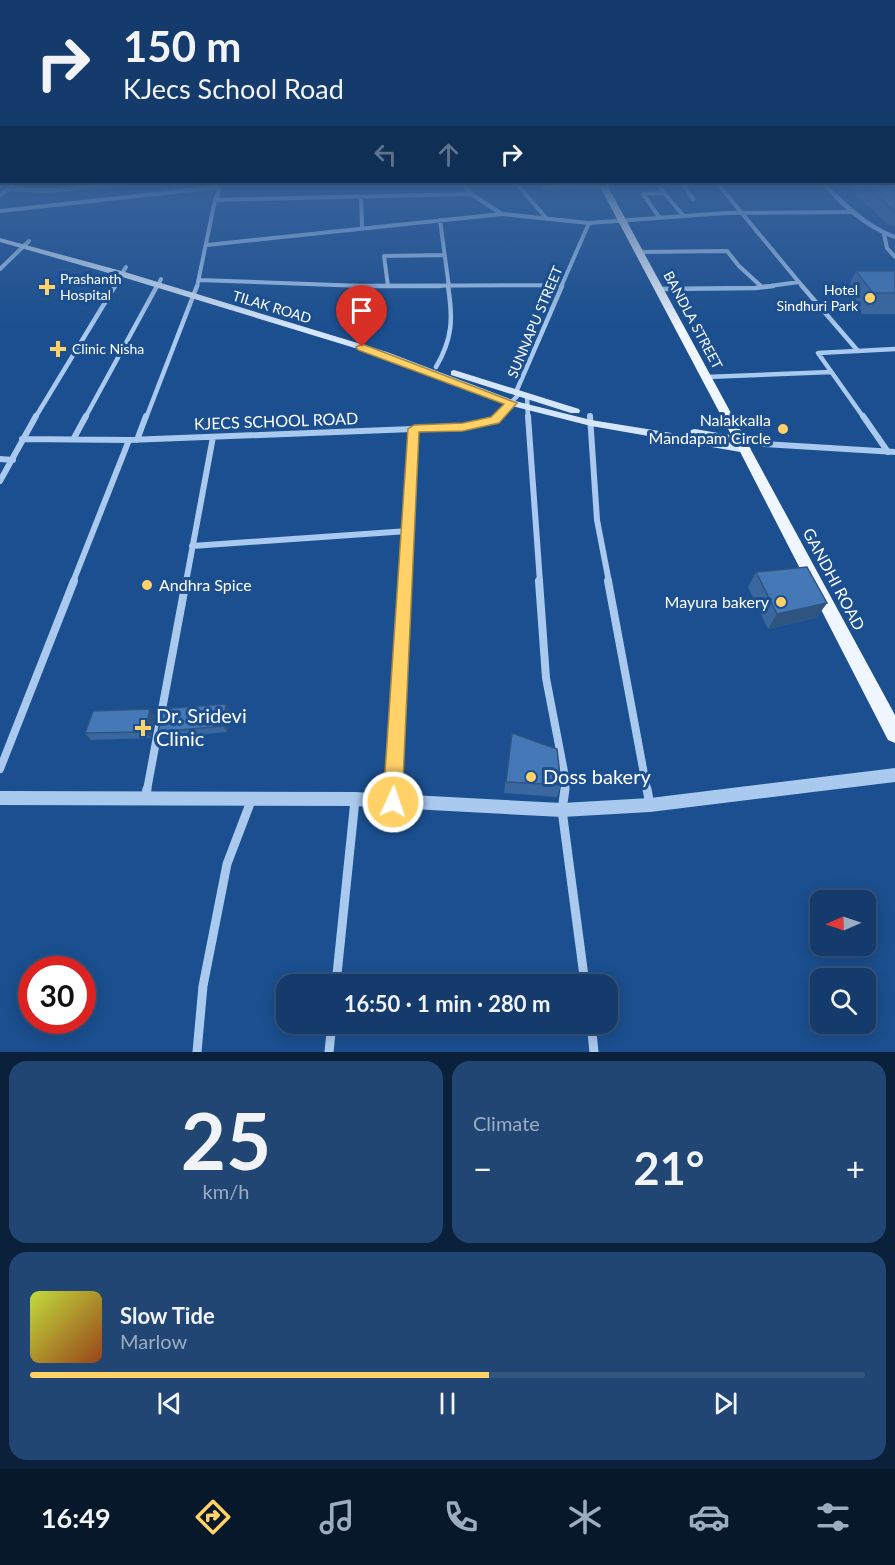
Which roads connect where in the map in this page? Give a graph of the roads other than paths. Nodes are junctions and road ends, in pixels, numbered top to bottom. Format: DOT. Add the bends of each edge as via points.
graph roads {
  1 [pos="209,232"];
  2 [pos="312,232"];
  3 [pos="441,232"];
  4 [pos="585,232"];
  5 [pos="628,232"];
  6 [pos="756,232"];
  7 [pos="881,232"];
  8 [pos="0,234"];
  9 [pos="884,234"];
  10 [pos="895,237"];
  11 [pos="0,240"];
  12 [pos="27,243"];
  13 [pos="207,245"];
  14 [pos="639,252"];
  15 [pos="444,255"];
  16 [pos="895,257"];
  17 [pos="0,269"];
  18 [pos="124,271"];
  19 [pos="199,280"];
  20 [pos="160,282"];
  21 [pos="799,282"];
  22 [pos="562,285"];
  23 [pos="388,286"];
  24 [pos="450,286"];
  25 [pos="762,287"];
  26 [pos="659,289"];
  27 [pos="195,293"];
  28 [pos="895,349"];
  29 [pos="858,351"];
  30 [pos="436,367"];
  31 [pos="831,372"];
  32 [pos="706,376"];
  33 [pos="521,394"];
  34 [pos="512,403"];
  35 [pos="528,406"];
  36 [pos="590,419"];
  37 [pos="414,429"];
  38 [pos="213,437"];
  39 [pos="74,438"];
  40 [pos="22,439"];
  41 [pos="129,440"];
  42 [pos="137,440"];
  43 [pos="743,444"];
  44 [pos="891,452"];
  45 [pos="0,459"];
  46 [pos="13,460"];
  47 [pos="0,481"];
  48 [pos="408,531"];
  49 [pos="192,546"];
  50 [pos="895,734"];
  51 [pos="0,769"];
  52 [pos="895,775"];
  53 [pos="0,798"];
  54 [pos="355,799"];
  55 [pos="145,800"];
  56 [pos="251,801"];
  57 [pos="393,802"];
  58 [pos="650,805"];
  59 [pos="562,810"];
  60 [pos="337,974"];
  61 [pos="584,974"];
  62 [pos="331,1034"];
  63 [pos="592,1034"];
  64 [pos="196,1052"];
  65 [pos="329,1052"];
  66 [pos="594,1052"];
  1 -- 13 [label="street"];
  2 -- 13 [label="street"];
  3 -- 15 [label="street"];
  4 -- 22 [label="street, SUNNAPU STREET"];
  5 -- 14 [label="main road, BANDLA STREET"];
  6 -- 21 [label="street"];
  7 -- 9 [label="street"];
  8 -- 12 [label="main road, TILAK ROAD"];
  9 -- 10 [label="street"];
  9 -- 16 [label="street" via="887,249"];
  11 -- 12 [label="main road, TILAK ROAD"];
  12 -- 17 [label="street"];
  12 -- 18 [label="main road, TILAK ROAD"];
  13 -- 19 [label="street"];
  14 -- 25 [label="street" via="728,251"];
  14 -- 26 [label="main road, BANDLA STREET"];
  15 -- 23 [label="street" via="384,256"];
  15 -- 24 [label="street"];
  18 -- 20 [label="main road, TILAK ROAD"];
  18 -- 40 [label="street"];
  19 -- 23 [label="street"];
  19 -- 27 [label="street"];
  20 -- 27 [label="main road, TILAK ROAD"];
  20 -- 39 [label="street"];
  21 -- 25 [label="street"];
  21 -- 29 [label="street"];
  22 -- 24 [label="street"];
  22 -- 33 [label="street, SUNNAPU STREET"];
  23 -- 24 [label="street"];
  24 -- 30 [label="street" via="450,339"];
  25 -- 26 [label="street"];
  26 -- 32 [label="main road, BANDLA STREET"];
  27 -- 30 [label="main road, TILAK ROAD"];
  27 -- 34 [label="main road, TILAK ROAD" via="384,354"];
  27 -- 42 [label="street"];
  28 -- 29 [label="street"];
  29 -- 31 [label="street" via="818,353"];
  30 -- 33 [label="main road, TILAK ROAD"];
  31 -- 32 [label="street"];
  31 -- 44 [label="street"];
  32 -- 43 [label="main road, BANDLA STREET"];
  33 -- 34 [label="street, KJECS SCHOOL ROAD"];
  33 -- 35 [label="street"];
  33 -- 36 [label="main road, TILAK ROAD"];
  34 -- 35 [label="main road, TILAK ROAD"];
  34 -- 37 [label="street, KJECS SCHOOL ROAD" via="495,420 463,427"];
  35 -- 36 [label="main road, TILAK ROAD"];
  35 -- 59 [label="street" via="546,678 566,782"];
  36 -- 43 [label="main road, TILAK ROAD"];
  36 -- 58 [label="street" via="597,520"];
  37 -- 38 [label="street, KJECS SCHOOL ROAD"];
  37 -- 48 [label="street"];
  38 -- 42 [label="street, KJECS SCHOOL ROAD"];
  38 -- 49 [label="street"];
  39 -- 40 [label="street, KJECS SCHOOL ROAD"];
  39 -- 41 [label="street, KJECS SCHOOL ROAD"];
  40 -- 46 [label="street"];
  41 -- 42 [label="street, KJECS SCHOOL ROAD"];
  41 -- 51 [label="street"];
  43 -- 44 [label="street"];
  43 -- 50 [label="main road, GANDHI ROAD"];
  45 -- 46 [label="street"];
  46 -- 47 [label="street"];
  48 -- 49 [label="street"];
  48 -- 57 [label="street"];
  49 -- 55 [label="street"];
  52 -- 58 [label="street"];
  53 -- 55 [label="street"];
  54 -- 56 [label="street"];
  54 -- 57 [label="street"];
  54 -- 60 [label="street"];
  55 -- 56 [label="street"];
  56 -- 64 [label="street" via="227,864 203,986"];
  57 -- 59 [label="street"];
  58 -- 59 [label="street"];
  59 -- 61 [label="street"];
  62 -- 65 [label="street"];
  63 -- 66 [label="street"];
}
